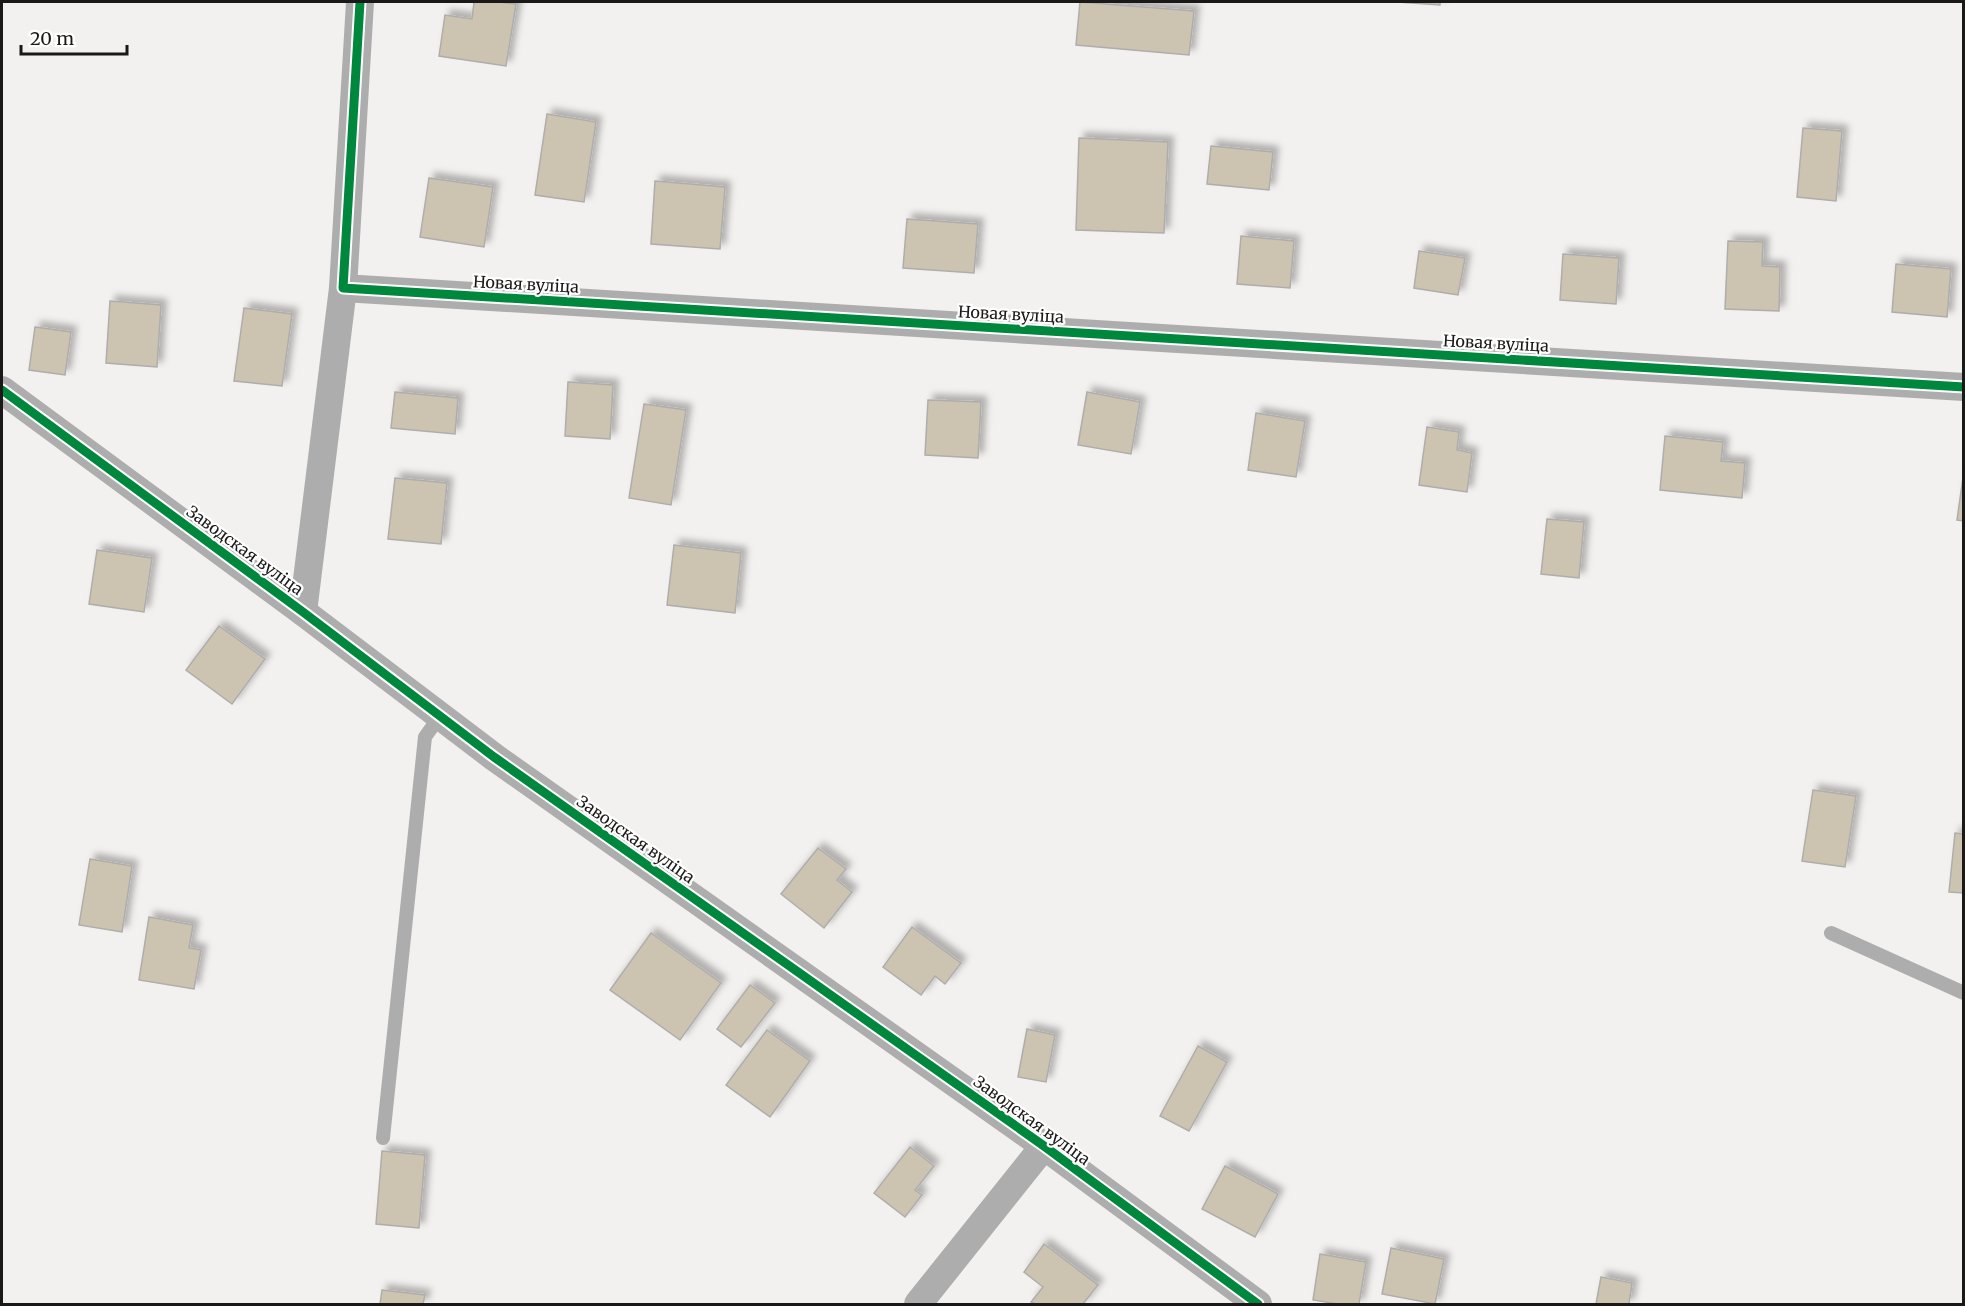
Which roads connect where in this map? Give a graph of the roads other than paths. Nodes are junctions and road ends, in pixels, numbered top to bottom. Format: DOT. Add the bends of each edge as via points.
graph roads {
  1 [pos="360,2"];
  2 [pos="343,288"];
  3 [pos="1964,387"];
  4 [pos="2,390"];
  5 [pos="303,612"];
  6 [pos="440,716"];
  7 [pos="1831,933"];
  8 [pos="1964,993"];
  9 [pos="383,1138"];
  10 [pos="1044,1146"];
  11 [pos="918,1305"];
  12 [pos="1258,1305"];
  1 -- 2 [label="street"];
  2 -- 3 [label="street, Новая вуліца"];
  2 -- 5 [label="street"];
  4 -- 5 [label="street, Заводская вуліца"];
  5 -- 6 [label="street, Заводская вуліца"];
  6 -- 9 [label="lane" via="425,737"];
  6 -- 10 [label="street, Заводская вуліца"];
  7 -- 8 [label="lane"];
  10 -- 11 [label="street"];
  10 -- 12 [label="street, Заводская вуліца"];
}
